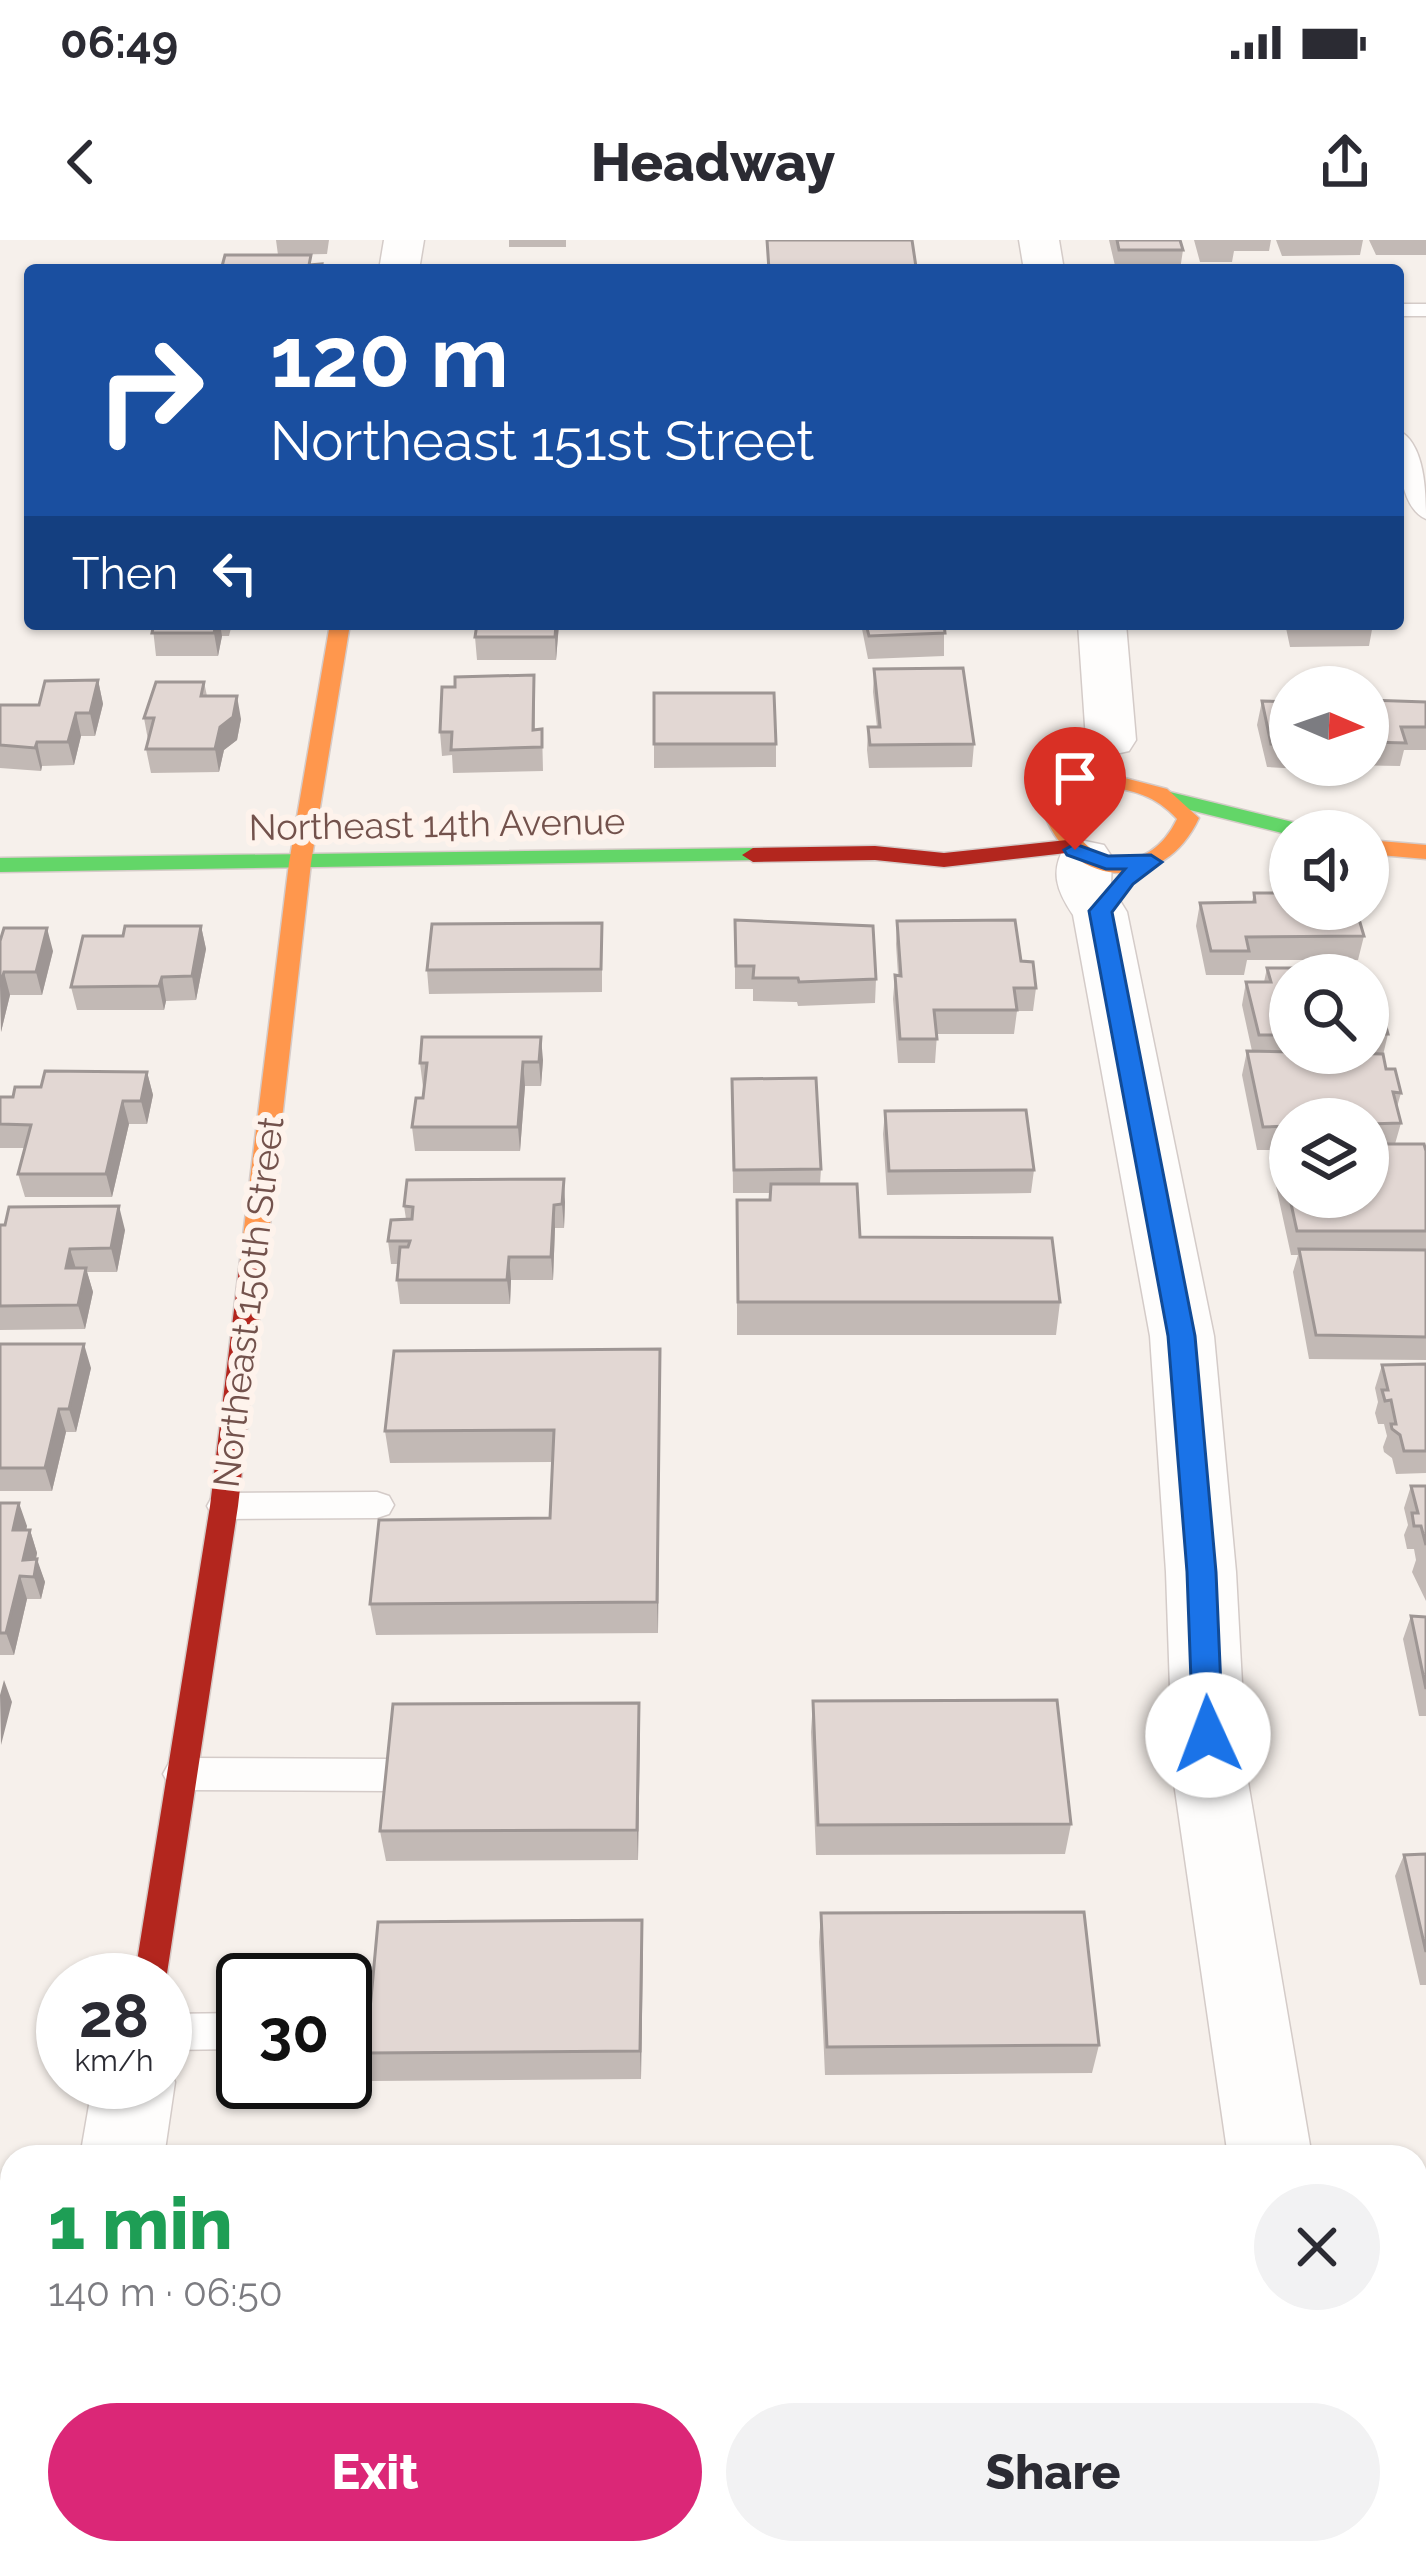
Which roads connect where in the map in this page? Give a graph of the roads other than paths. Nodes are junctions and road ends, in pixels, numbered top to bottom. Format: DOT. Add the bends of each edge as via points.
graph roads {
  1 [pos="1404,453"];
  2 [pos="1426,512"];
  3 [pos="339,630"];
  4 [pos="1103,630"];
  5 [pos="1112,740"];
  6 [pos="1167,795"];
  7 [pos="1044,809"];
  8 [pos="1269,822"];
  9 [pos="1389,850"];
  10 [pos="1207,852"];
  11 [pos="875,853"];
  12 [pos="1425,854"];
  13 [pos="1160,858"];
  14 [pos="300,863"];
  15 [pos="0,865"];
  16 [pos="1084,872"];
  17 [pos="377,1505"];
  18 [pos="224,1506"];
  19 [pos="182,1774"];
  20 [pos="390,1775"];
  21 [pos="154,1953"];
  22 [pos="130,2109"];
  23 [pos="124,2145"];
  24 [pos="1268,2145"];
  1 -- 2 [label="lane"];
  3 -- 14 [label="street, Northeast 150th Street"];
  4 -- 5 [label="street"];
  5 -- 6 [label="street"];
  5 -- 7 [label="street"];
  6 -- 7 [label="street, Northeast 14th Avenue" via="1122,781"];
  6 -- 8 [label="street"];
  6 -- 13 [label="street" via="1188,818 1188,832"];
  7 -- 11 [label="street, Northeast 14th Avenue"];
  7 -- 16 [label="street"];
  9 -- 12 [label="street"];
  10 -- 13 [label="street"];
  11 -- 14 [label="street, Northeast 14th Avenue"];
  11 -- 16 [label="street, Northeast 14th Avenue"];
  13 -- 16 [label="street" via="1125,879"];
  14 -- 15 [label="street, Northeast 14th Avenue"];
  14 -- 18 [label="street, Northeast 150th Street"];
  16 -- 24 [label="street" via="1182,1336 1210,1776"];
  17 -- 18 [label="lane"];
  18 -- 19 [label="street, Northeast 150th Street"];
  19 -- 20 [label="lane"];
  19 -- 21 [label="street, Northeast 150th Street"];
  22 -- 23 [label="street"];
}
